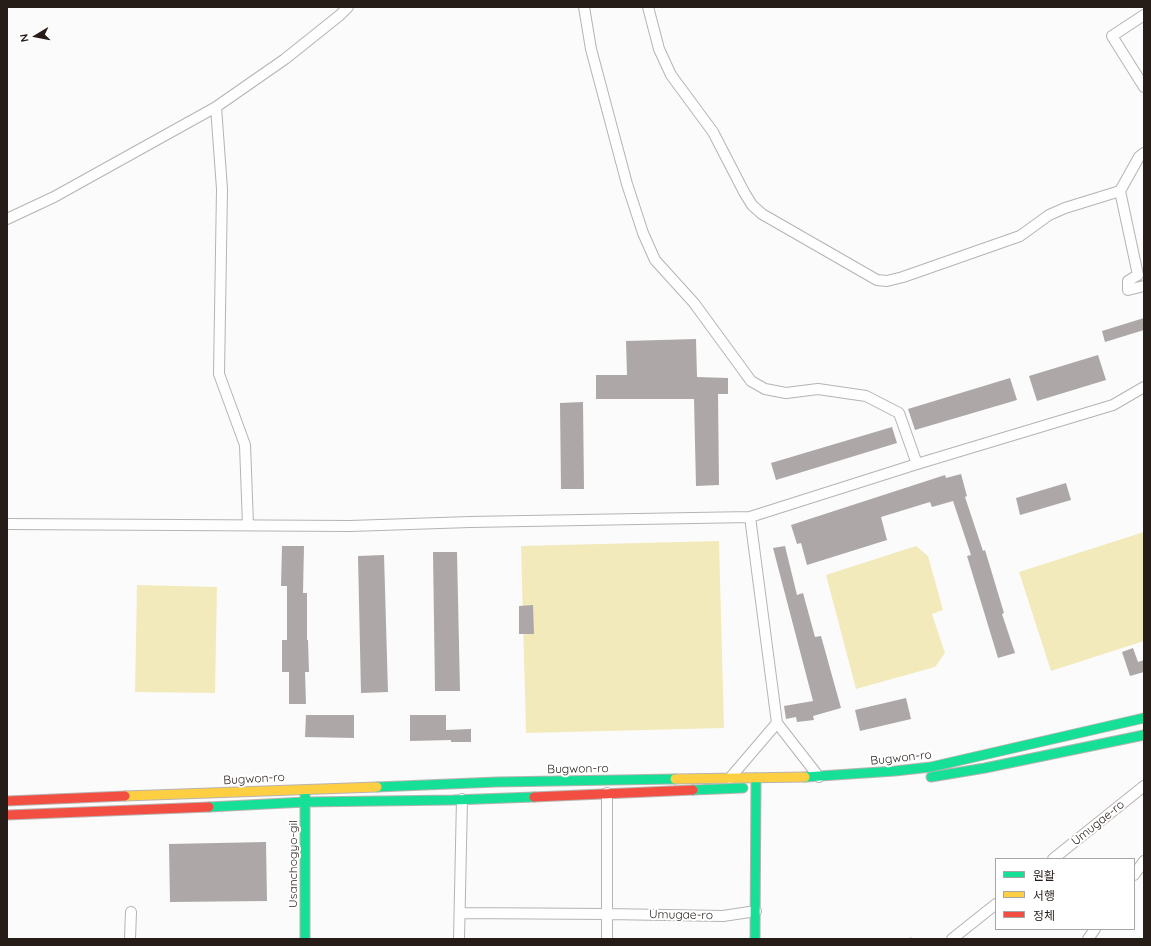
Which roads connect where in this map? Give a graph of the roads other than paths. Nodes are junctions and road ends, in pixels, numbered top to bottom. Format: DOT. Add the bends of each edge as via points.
graph roads {
  1 [pos="348,7"];
  2 [pos="584,7"];
  3 [pos="648,7"];
  4 [pos="1144,15"];
  5 [pos="1144,88"];
  6 [pos="216,106"];
  7 [pos="1144,153"];
  8 [pos="1120,191"];
  9 [pos="7,219"];
  10 [pos="1144,286"];
  11 [pos="1144,387"];
  12 [pos="917,464"];
  13 [pos="750,517"];
  14 [pos="7,524"];
  15 [pos="248,525"];
  16 [pos="1144,718"];
  17 [pos="777,723"];
  18 [pos="1144,735"];
  19 [pos="819,776"];
  20 [pos="730,778"];
  21 [pos="756,778"];
  22 [pos="923,778"];
  23 [pos="837,784"];
  24 [pos="1144,786"];
  25 [pos="760,787"];
  26 [pos="778,787"];
  27 [pos="305,789"];
  28 [pos="607,793"];
  29 [pos="462,799"];
  30 [pos="7,801"];
  31 [pos="305,802"];
  32 [pos="7,815"];
  33 [pos="1054,858"];
  34 [pos="1144,861"];
  35 [pos="1135,874"];
  36 [pos="995,905"];
  37 [pos="756,910"];
  38 [pos="131,912"];
  39 [pos="460,913"];
  40 [pos="607,914"];
  41 [pos="1094,930"];
  42 [pos="130,939"];
  43 [pos="305,939"];
  44 [pos="459,939"];
  45 [pos="607,939"];
  46 [pos="756,939"];
  47 [pos="952,939"];
  48 [pos="1088,939"];
  1 -- 6 [label="street" via="285,59"];
  2 -- 12 [label="street" via="591,49 627,184 655,260 694,304 751,381 765,389 786,393 818,389 866,396 899,412"];
  3 -- 8 [label="street" via="659,49 672,75 712,132 752,205 762,214 877,280 887,281 903,277 1020,236 1065,208"];
  4 -- 5 [label="street" via="1112,36"];
  6 -- 9 [label="street" via="54,197"];
  6 -- 15 [label="street" via="222,189 219,374 245,445"];
  7 -- 8 [label="street" via="1139,157"];
  8 -- 10 [label="street" via="1138,275 1128,282 1128,290"];
  11 -- 12 [label="street" via="1113,405"];
  12 -- 13 [label="street"];
  13 -- 15 [label="street" via="350,526"];
  13 -- 17 [label="street"];
  14 -- 15 [label="street"];
  16 -- 19 [label="street, Bugwon-ro" via="931,768"];
  17 -- 19 [label="street"];
  17 -- 20 [label="street"];
  18 -- 22 [label="street, Bugwon-ro" via="985,768"];
  19 -- 21 [label="street, Bugwon-ro"];
  20 -- 21 [label="street, Bugwon-ro"];
  20 -- 27 [label="street, Bugwon-ro"];
  21 -- 25 [label="street"];
  23 -- 26 [label="street"];
  24 -- 33 [label="street, Umugae-ro"];
  25 -- 28 [label="street, Bugwon-ro"];
  25 -- 37 [label="street"];
  27 -- 30 [label="street, Bugwon-ro"];
  27 -- 31 [label="street, Usanchogyo-gil"];
  28 -- 29 [label="street, Bugwon-ro"];
  28 -- 40 [label="street"];
  29 -- 31 [label="street, Bugwon-ro"];
  29 -- 39 [label="street"];
  31 -- 32 [label="street, Bugwon-ro"];
  31 -- 43 [label="street, Usanchogyo-gil"];
  34 -- 35 [label="street"];
  36 -- 47 [label="street"];
  37 -- 40 [label="street, Umugae-ro" via="723,916"];
  37 -- 46 [label="street"];
  38 -- 42 [label="street"];
  39 -- 40 [label="street, Umugae-ro"];
  39 -- 44 [label="street"];
  40 -- 45 [label="street"];
  41 -- 48 [label="street"];
}
